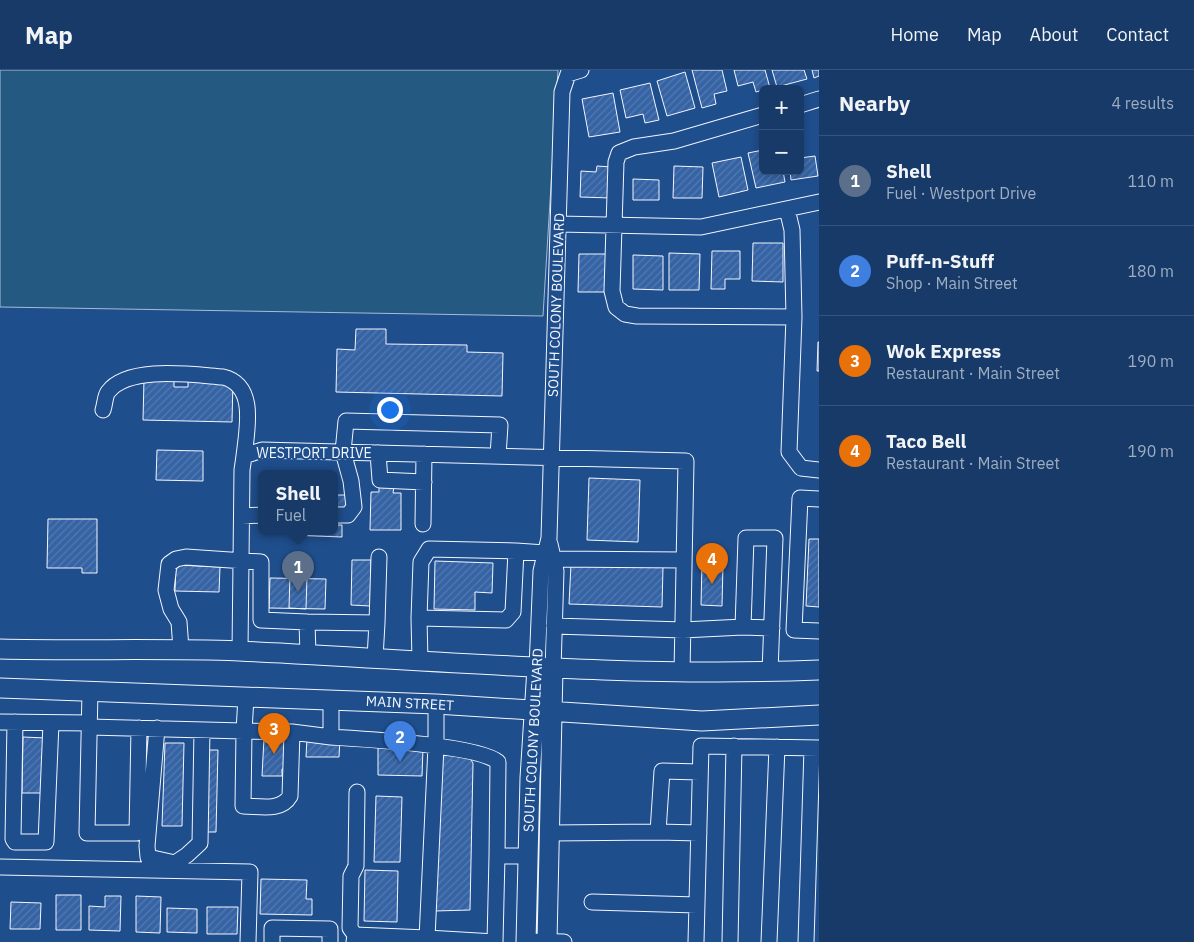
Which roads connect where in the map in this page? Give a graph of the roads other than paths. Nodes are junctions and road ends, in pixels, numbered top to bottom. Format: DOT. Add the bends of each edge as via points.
graph roads {
  1 [pos="574,72"];
  2 [pos="819,99"];
  3 [pos="804,103"];
  4 [pos="759,116"];
  5 [pos="819,202"];
  6 [pos="787,209"];
  7 [pos="559,224"];
  8 [pos="613,225"];
  9 [pos="794,317"];
  10 [pos="104,410"];
  11 [pos="343,452"];
  12 [pos="378,453"];
  13 [pos="424,454"];
  14 [pos="244,456"];
  15 [pos="498,456"];
  16 [pos="551,457"];
  17 [pos="819,470"];
  18 [pos="424,482"];
  19 [pos="819,499"];
  20 [pos="258,515"];
  21 [pos="338,515"];
  22 [pos="242,516"];
  23 [pos="423,524"];
  24 [pos="549,550"];
  25 [pos="516,551"];
  26 [pos="379,557"];
  27 [pos="684,560"];
  28 [pos="241,561"];
  29 [pos="419,618"];
  30 [pos="307,622"];
  31 [pos="377,623"];
  32 [pos="554,626"];
  33 [pos="742,627"];
  34 [pos="683,630"];
  35 [pos="794,630"];
  36 [pos="772,631"];
  37 [pos="819,631"];
  38 [pos="0,649"];
  39 [pos="181,649"];
  40 [pos="240,651"];
  41 [pos="308,655"];
  42 [pos="375,658"];
  43 [pos="420,661"];
  44 [pos="545,669"];
  45 [pos="819,670"];
  46 [pos="770,672"];
  47 [pos="682,673"];
  48 [pos="0,688"];
  49 [pos="90,691"];
  50 [pos="246,697"];
  51 [pos="332,700"];
  52 [pos="436,704"];
  53 [pos="544,711"];
  54 [pos="819,715"];
  55 [pos="702,721"];
  56 [pos="7,722"];
  57 [pos="51,723"];
  58 [pos="89,725"];
  59 [pos="139,728"];
  60 [pos="157,728"];
  61 [pos="202,730"];
  62 [pos="244,731"];
  63 [pos="292,732"];
  64 [pos="331,736"];
  65 [pos="436,746"];
  66 [pos="701,746"];
  67 [pos="734,746"];
  68 [pos="777,747"];
  69 [pos="815,748"];
  70 [pos="700,772"];
  71 [pos="357,792"];
  72 [pos="658,832"];
  73 [pos="551,833"];
  74 [pos="699,833"];
  75 [pos="497,856"];
  76 [pos="528,856"];
  77 [pos="0,867"];
  78 [pos="592,902"];
  79 [pos="697,905"];
  80 [pos="355,938"];
  81 [pos="427,940"];
  82 [pos="248,942"];
  83 [pos="272,942"];
  84 [pos="330,942"];
  85 [pos="526,942"];
  86 [pos="547,942"];
  87 [pos="564,942"];
  88 [pos="696,942"];
  89 [pos="730,942"];
  90 [pos="769,942"];
  91 [pos="806,942"];
  1 -- 7 [label="street, SOUTH COLONY BOULEVARD" via="562,92"];
  2 -- 3 [label="street"];
  4 -- 8 [label="street" via="619,153"];
  5 -- 6 [label="street"];
  6 -- 8 [label="street" via="701,227"];
  6 -- 9 [label="street" via="792,230"];
  7 -- 8 [label="street"];
  7 -- 16 [label="street, SOUTH COLONY BOULEVARD"];
  8 -- 9 [label="street" via="612,291 616,307 625,314"];
  9 -- 17 [label="street" via="789,452 801,468"];
  10 -- 14 [label="street" via="107,393 118,382 133,377 163,375 233,379 241,386 246,400"];
  11 -- 12 [label="street, WESTPORT DRIVE"];
  11 -- 14 [label="street, WESTPORT DRIVE" via="262,450"];
  11 -- 15 [label="street" via="346,420 500,425"];
  11 -- 21 [label="street" via="354,507 348,515"];
  12 -- 13 [label="street, WESTPORT DRIVE"];
  12 -- 18 [label="street" via="380,480"];
  13 -- 15 [label="street, WESTPORT DRIVE"];
  13 -- 18 [label="street"];
  14 -- 22 [label="street, WESTPORT DRIVE"];
  15 -- 16 [label="street, WESTPORT DRIVE"];
  16 -- 24 [label="street, SOUTH COLONY BOULEVARD"];
  16 -- 27 [label="street, WESTPORT DRIVE" via="686,461"];
  18 -- 23 [label="street"];
  19 -- 35 [label="street" via="800,498"];
  20 -- 22 [label="street"];
  22 -- 28 [label="street, WESTPORT DRIVE"];
  24 -- 25 [label="street"];
  24 -- 27 [label="street"];
  24 -- 32 [label="street, SOUTH COLONY BOULEVARD" via="556,571"];
  24 -- 44 [label="street, SOUTH COLONY BOULEVARD" via="541,571"];
  25 -- 29 [label="street" via="429,549 421,562"];
  25 -- 29 [label="street" via="513,612 506,620"];
  26 -- 31 [label="street"];
  27 -- 34 [label="street"];
  28 -- 30 [label="street" via="261,562 261,620"];
  28 -- 39 [label="street" via="186,557 170,564 166,590 171,610 179,622"];
  28 -- 40 [label="street, WESTPORT DRIVE"];
  29 -- 43 [label="street"];
  30 -- 31 [label="street"];
  30 -- 41 [label="street"];
  31 -- 42 [label="street"];
  32 -- 34 [label="street"];
  32 -- 44 [label="street, SOUTH COLONY BOULEVARD"];
  33 -- 34 [label="street"];
  33 -- 36 [label="street"];
  33 -- 36 [label="street" via="746,538 775,538"];
  34 -- 47 [label="street"];
  35 -- 36 [label="street"];
  35 -- 37 [label="street"];
  36 -- 46 [label="street"];
  38 -- 39 [label="main road"];
  39 -- 40 [label="main road"];
  40 -- 41 [label="main road"];
  41 -- 42 [label="main road"];
  42 -- 43 [label="main road"];
  43 -- 44 [label="main road"];
  44 -- 47 [label="main road"];
  44 -- 53 [label="main road, SOUTH COLONY BOULEVARD"];
  45 -- 46 [label="main road"];
  46 -- 47 [label="main road"];
  48 -- 49 [label="main road, MAIN STREET"];
  49 -- 50 [label="main road, MAIN STREET"];
  49 -- 58 [label="street"];
  50 -- 51 [label="main road, MAIN STREET"];
  50 -- 62 [label="street"];
  51 -- 52 [label="main road, MAIN STREET"];
  51 -- 64 [label="street"];
  52 -- 53 [label="main road, MAIN STREET"];
  52 -- 65 [label="street"];
  53 -- 55 [label="main road, MAIN STREET"];
  53 -- 73 [label="main road, SOUTH COLONY BOULEVARD"];
  53 -- 76 [label="main road, SOUTH COLONY BOULEVARD"];
  54 -- 55 [label="main road, MAIN STREET"];
  55 -- 66 [label="street"];
  56 -- 57 [label="street"];
  56 -- 57 [label="street" via="15,842 46,842"];
  57 -- 58 [label="street"];
  58 -- 59 [label="street"];
  58 -- 59 [label="street" via="87,833 137,833"];
  59 -- 60 [label="street"];
  60 -- 61 [label="street"];
  60 -- 61 [label="street" via="148,857 175,862 200,842"];
  61 -- 62 [label="street"];
  62 -- 63 [label="street"];
  62 -- 63 [label="street" via="243,806 277,807 290,796"];
  63 -- 64 [label="street"];
  64 -- 65 [label="street"];
  65 -- 75 [label="street" via="490,756 498,762"];
  65 -- 81 [label="street"];
  66 -- 67 [label="street"];
  66 -- 70 [label="street"];
  67 -- 68 [label="street"];
  67 -- 89 [label="street"];
  68 -- 69 [label="street"];
  68 -- 90 [label="street"];
  69 -- 91 [label="street"];
  70 -- 72 [label="street" via="662,771"];
  70 -- 74 [label="street"];
  71 -- 80 [label="street" via="356,866 351,876 350,928"];
  72 -- 73 [label="street"];
  72 -- 74 [label="street"];
  73 -- 86 [label="main road, SOUTH COLONY BOULEVARD"];
  74 -- 79 [label="street"];
  75 -- 76 [label="street"];
  75 -- 81 [label="street" via="494,942"];
  76 -- 85 [label="main road, SOUTH COLONY BOULEVARD"];
  77 -- 82 [label="street" via="250,872"];
  78 -- 79 [label="street"];
  79 -- 88 [label="street"];
  80 -- 81 [label="street"];
  83 -- 84 [label="street" via="272,928 330,928"];
  85 -- 86 [label="street"];
  86 -- 87 [label="street"];
}
